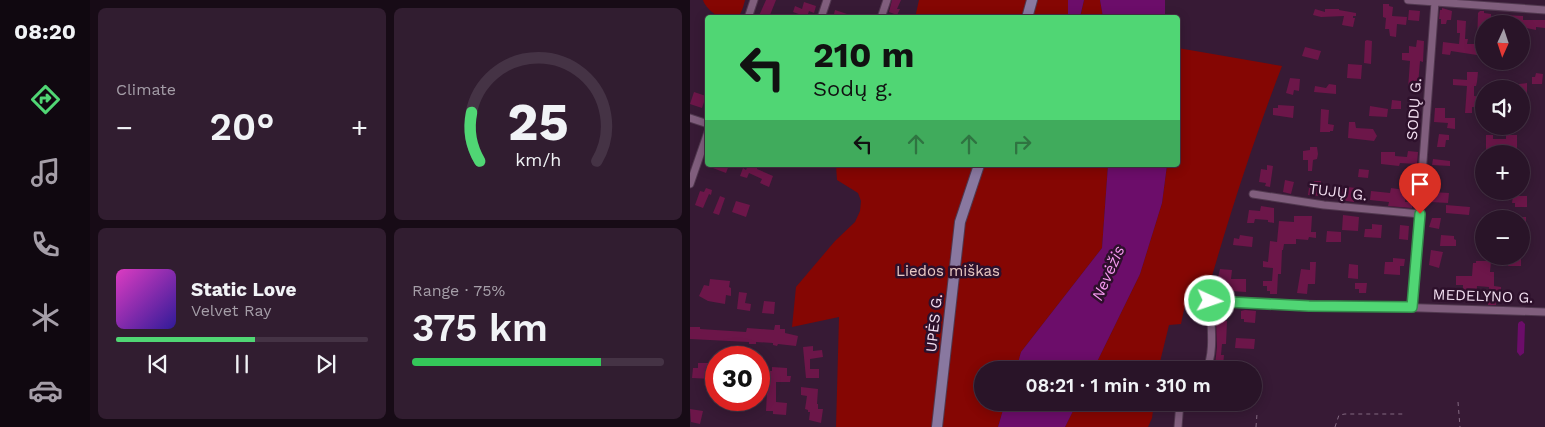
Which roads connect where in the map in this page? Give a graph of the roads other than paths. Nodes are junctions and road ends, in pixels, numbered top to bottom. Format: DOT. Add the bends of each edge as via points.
graph roads {
  1 [pos="754,0"];
  2 [pos="827,0"];
  3 [pos="887,0"];
  4 [pos="1032,0"];
  5 [pos="1408,0"];
  6 [pos="1435,2"];
  7 [pos="1545,10"];
  8 [pos="749,15"];
  9 [pos="822,15"];
  10 [pos="882,15"];
  11 [pos="1028,15"];
  12 [pos="690,118"];
  13 [pos="705,123"];
  14 [pos="705,141"];
  15 [pos="977,167"];
  16 [pos="690,184"];
  17 [pos="1253,194"];
  18 [pos="1420,214"];
  19 [pos="1412,307"];
  20 [pos="1545,312"];
  21 [pos="1209,361"];
  22 [pos="1179,411"];
  23 [pos="938,427"];
  24 [pos="1178,427"];
  1 -- 8 [label="street"];
  2 -- 9 [label="street"];
  3 -- 10 [label="street"];
  4 -- 11 [label="main road"];
  5 -- 6 [label="street"];
  6 -- 7 [label="street"];
  6 -- 18 [label="street, SODŲ G."];
  12 -- 13 [label="street"];
  14 -- 16 [label="street"];
  15 -- 23 [label="main road, UPĖS G." via="960,222"];
  17 -- 18 [label="street, TUJŲ G."];
  18 -- 19 [label="street, SODŲ G."];
  19 -- 20 [label="street, MEDELYNO G."];
  19 -- 21 [label="street, MEDELYNO G." via="1210,301"];
  22 -- 24 [label="street"];
}
